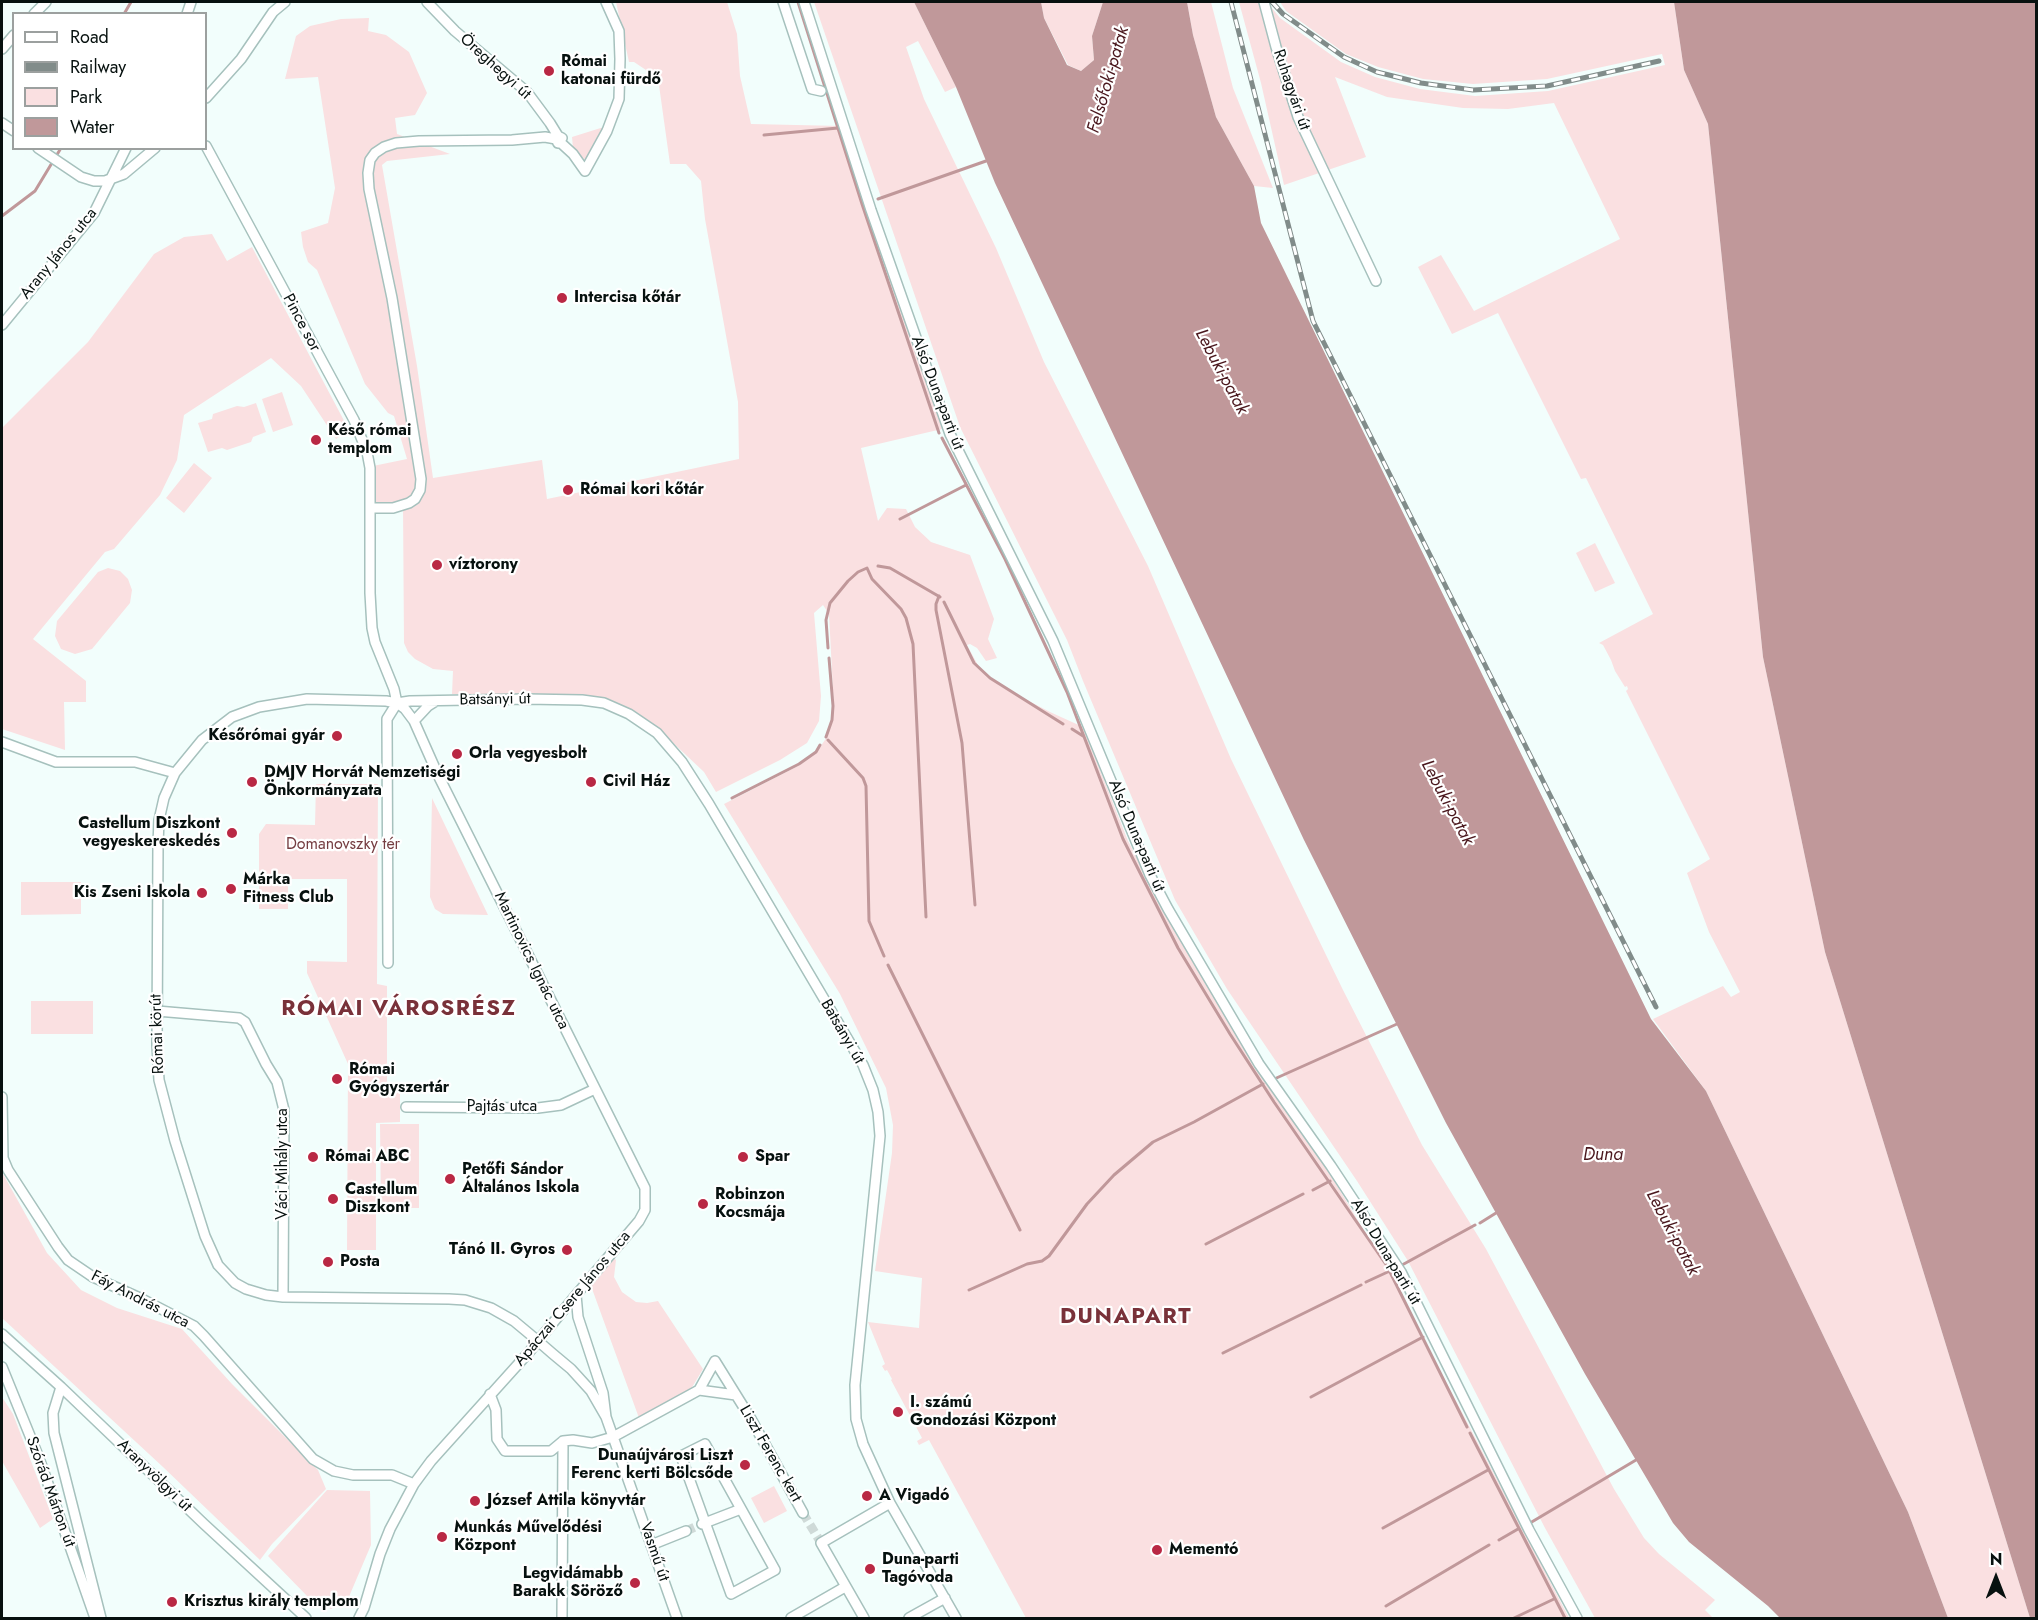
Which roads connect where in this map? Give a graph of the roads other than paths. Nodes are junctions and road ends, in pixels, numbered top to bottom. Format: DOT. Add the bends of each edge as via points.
graph roads {
  1 [pos="285,2"];
  2 [pos="427,2"];
  3 [pos="606,2"];
  4 [pos="783,2"];
  5 [pos="804,2"];
  6 [pos="1264,2"];
  7 [pos="12,37"];
  8 [pos="2,49"];
  9 [pos="821,91"];
  10 [pos="207,97"];
  11 [pos="558,139"];
  12 [pos="207,148"];
  13 [pos="41,150"];
  14 [pos="125,150"];
  15 [pos="153,150"];
  16 [pos="112,180"];
  17 [pos="1376,281"];
  18 [pos="2,325"];
  19 [pos="370,508"];
  20 [pos="436,701"];
  21 [pos="397,703"];
  22 [pos="414,721"];
  23 [pos="2,742"];
  24 [pos="175,773"];
  25 [pos="388,963"];
  26 [pos="157,1011"];
  27 [pos="595,1089"];
  28 [pos="2,1097"];
  29 [pos="406,1107"];
  30 [pos="2,1124"];
  31 [pos="646,1200"];
  32 [pos="576,1295"];
  33 [pos="283,1297"];
  34 [pos="2,1334"];
  35 [pos="538,1341"];
  36 [pos="2,1367"];
  37 [pos="61,1387"];
  38 [pos="699,1390"];
  39 [pos="490,1394"];
  40 [pos="736,1395"];
  41 [pos="606,1417"];
  42 [pos="613,1437"];
  43 [pos="563,1441"];
  44 [pos="414,1484"];
  45 [pos="890,1503"];
  46 [pos="741,1509"];
  47 [pos="803,1513"];
  48 [pos="702,1524"];
  49 [pos="686,1531"];
  50 [pos="651,1545"];
  51 [pos="845,1587"];
  52 [pos="945,1598"];
  53 [pos="562,1617"];
  54 [pos="95,1618"];
  55 [pos="101,1618"];
  56 [pos="306,1618"];
  57 [pos="359,1618"];
  58 [pos="677,1618"];
  59 [pos="791,1618"];
  60 [pos="864,1618"];
  61 [pos="909,1618"];
  62 [pos="956,1618"];
  63 [pos="1577,1618"];
  1 -- 10 [label="street"];
  2 -- 11 [label="street, Öreghegyi út" via="527,92"];
  3 -- 11 [label="street, Öreghegyi út" via="619,31 619,99 585,171"];
  4 -- 9 [label="street" via="812,89"];
  5 -- 63 [label="street, Alsó Duna-parti út" via="871,210 950,434 1053,641 1150,875 1271,1081 1401,1272 1524,1521"];
  6 -- 17 [label="street, Ruhagyári út" via="1298,117"];
  7 -- 8 [label="street"];
  11 -- 19 [label="street" via="419,141 384,147 370,160 369,189 392,298 421,479 420,490 409,503"];
  12 -- 19 [label="street, Pince sor" via="359,430 369,460"];
  13 -- 16 [label="street" via="81,177"];
  14 -- 16 [label="street, Arany János utca"];
  15 -- 16 [label="street, Arany János utca"];
  16 -- 18 [label="street, Arany János utca" via="94,213"];
  19 -- 21 [label="street, Martinovics Ignác utca" via="372,628"];
  20 -- 21 [label="street, Batsányi út"];
  20 -- 22 [label="street"];
  20 -- 45 [label="street, Batsányi út" via="604,703 657,733 682,762 709,804 863,1065 873,1090 880,1136 855,1385 856,1419"];
  21 -- 22 [label="street, Martinovics Ignác utca"];
  21 -- 24 [label="street, Római körút" via="307,699 252,710 232,717 202,740"];
  21 -- 25 [label="street" via="387,719"];
  22 -- 27 [label="street, Martinovics Ignác utca"];
  23 -- 24 [label="street" via="56,762 135,762"];
  24 -- 26 [label="street, Római körút" via="159,820"];
  26 -- 33 [label="street, Római körút" via="159,1080 213,1255 235,1283 256,1293"];
  26 -- 33 [label="street, Váci Mihály utca" via="239,1018 245,1022 277,1082 284,1110"];
  27 -- 29 [label="street, Pajtás utca" via="561,1105 538,1108"];
  27 -- 31 [label="street, Martinovics Ignác utca" via="645,1188"];
  28 -- 30 [label="street, Fáy András utca"];
  30 -- 44 [label="street, Fáy András utca" via="3,1158 8,1170 68,1260 93,1278 194,1326 313,1459 334,1472 392,1475"];
  31 -- 32 [label="street, Apáczai Csere János utca" via="639,1221"];
  32 -- 35 [label="street, Apáczai Csere János utca"];
  32 -- 41 [label="street, Vasmű út" via="578,1317 603,1393"];
  33 -- 35 [label="street, Római körút" via="465,1300 504,1314"];
  34 -- 37 [label="street, Aranyvölgyi út"];
  35 -- 39 [label="street, Apáczai Csere János utca"];
  35 -- 41 [label="street, Vasmű út" via="591,1391"];
  36 -- 54 [label="street, Szórád Márton út" via="39,1458"];
  37 -- 55 [label="street, Szórád Márton út" via="53,1413 54,1433"];
  37 -- 56 [label="street, Aranyvölgyi út"];
  38 -- 40 [label="street, Liszt Ferenc kert"];
  38 -- 40 [label="street, Liszt Ferenc kert" via="715,1361"];
  38 -- 42 [label="street"];
  39 -- 43 [label="street" via="496,1410 497,1439 505,1451 551,1451"];
  39 -- 44 [label="street, Apáczai Csere János utca"];
  40 -- 47 [label="street, Liszt Ferenc kert"];
  41 -- 42 [label="street, Vasmű út"];
  42 -- 43 [label="street" via="592,1443"];
  42 -- 50 [label="street, Vasmű út"];
  43 -- 53 [label="street"];
  44 -- 57 [label="street, Apáczai Csere János utca" via="390,1529"];
  45 -- 51 [label="street" via="820,1543"];
  45 -- 52 [label="street, Batsányi út"];
  46 -- 48 [label="street"];
  46 -- 48 [label="street" via="705,1444 681,1456"];
  46 -- 48 [label="street" via="775,1570 731,1594"];
  49 -- 50 [label="street"];
  50 -- 58 [label="street, Vasmű út"];
  51 -- 59 [label="street"];
  51 -- 60 [label="street"];
  52 -- 61 [label="street"];
  52 -- 62 [label="street, Batsányi út"];
}
